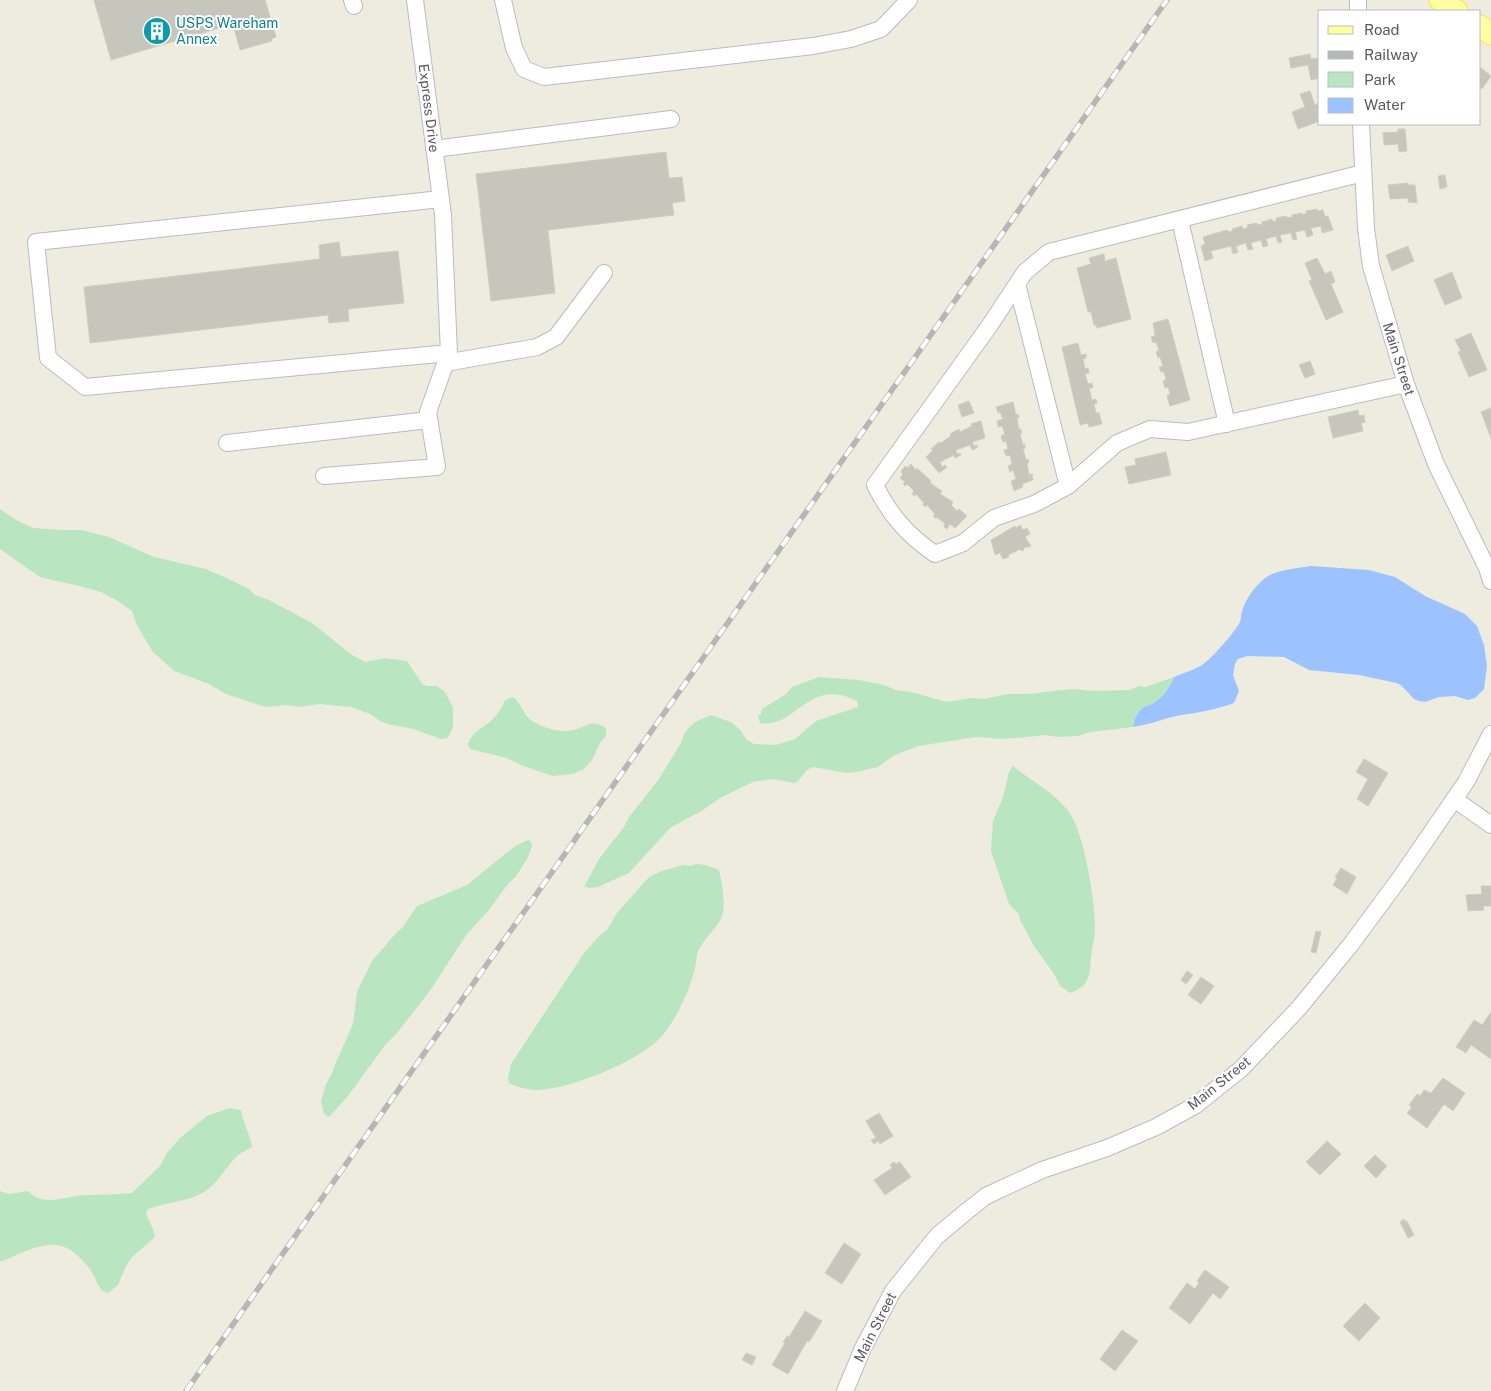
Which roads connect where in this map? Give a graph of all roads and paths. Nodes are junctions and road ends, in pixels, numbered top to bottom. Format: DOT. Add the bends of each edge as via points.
graph roads {
  1 [pos="415,0"];
  2 [pos="503,0"];
  3 [pos="909,0"];
  4 [pos="1440,0"];
  5 [pos="1455,10"];
  6 [pos="671,119"];
  7 [pos="1362,125"];
  8 [pos="434,149"];
  9 [pos="1363,173"];
  10 [pos="442,207"];
  11 [pos="1180,220"];
  12 [pos="604,273"];
  13 [pos="1017,284"];
  14 [pos="447,358"];
  15 [pos="1406,384"];
  16 [pos="430,420"];
  17 [pos="1227,424"];
  18 [pos="227,443"];
  19 [pos="324,476"];
  20 [pos="1068,486"];
  21 [pos="1491,581"];
  22 [pos="1491,734"];
  23 [pos="1491,764"];
  24 [pos="1474,766"];
  25 [pos="1454,799"];
  26 [pos="1491,825"];
  27 [pos="844,1391"];
  1 -- 8 [label="street, Express Drive"];
  2 -- 3 [label="street" via="514,48 524,69 544,77 851,39 881,29"];
  4 -- 5 [label="main road"];
  6 -- 8 [label="street"];
  7 -- 9 [label="street, Main Street"];
  8 -- 10 [label="street, Express Drive"];
  9 -- 11 [label="street"];
  9 -- 15 [label="street, Main Street" via="1371,266"];
  10 -- 14 [label="street, Express Drive"];
  10 -- 14 [label="street" via="36,242 48,358 85,387"];
  11 -- 13 [label="street" via="1049,252 1025,272"];
  11 -- 17 [label="street"];
  12 -- 14 [label="street" via="556,337 537,347"];
  13 -- 20 [label="street"];
  13 -- 20 [label="street" via="875,485 887,509 919,543 935,554 963,543 994,518 1034,504"];
  14 -- 16 [label="street" via="428,412"];
  15 -- 17 [label="street"];
  15 -- 21 [label="street, Main Street" via="1436,464"];
  16 -- 18 [label="street"];
  16 -- 19 [label="street" via="437,467"];
  17 -- 20 [label="street" via="1188,432 1150,429 1117,443"];
  22 -- 24 [label="street, Main Street"];
  23 -- 24 [label="street"];
  24 -- 25 [label="street, Main Street"];
  25 -- 26 [label="street"];
  25 -- 27 [label="street, Main Street" via="1352,943 1299,1008 1241,1070 1196,1105 1156,1127 1108,1148 1042,1170 986,1196 938,1236 893,1291"];
}
